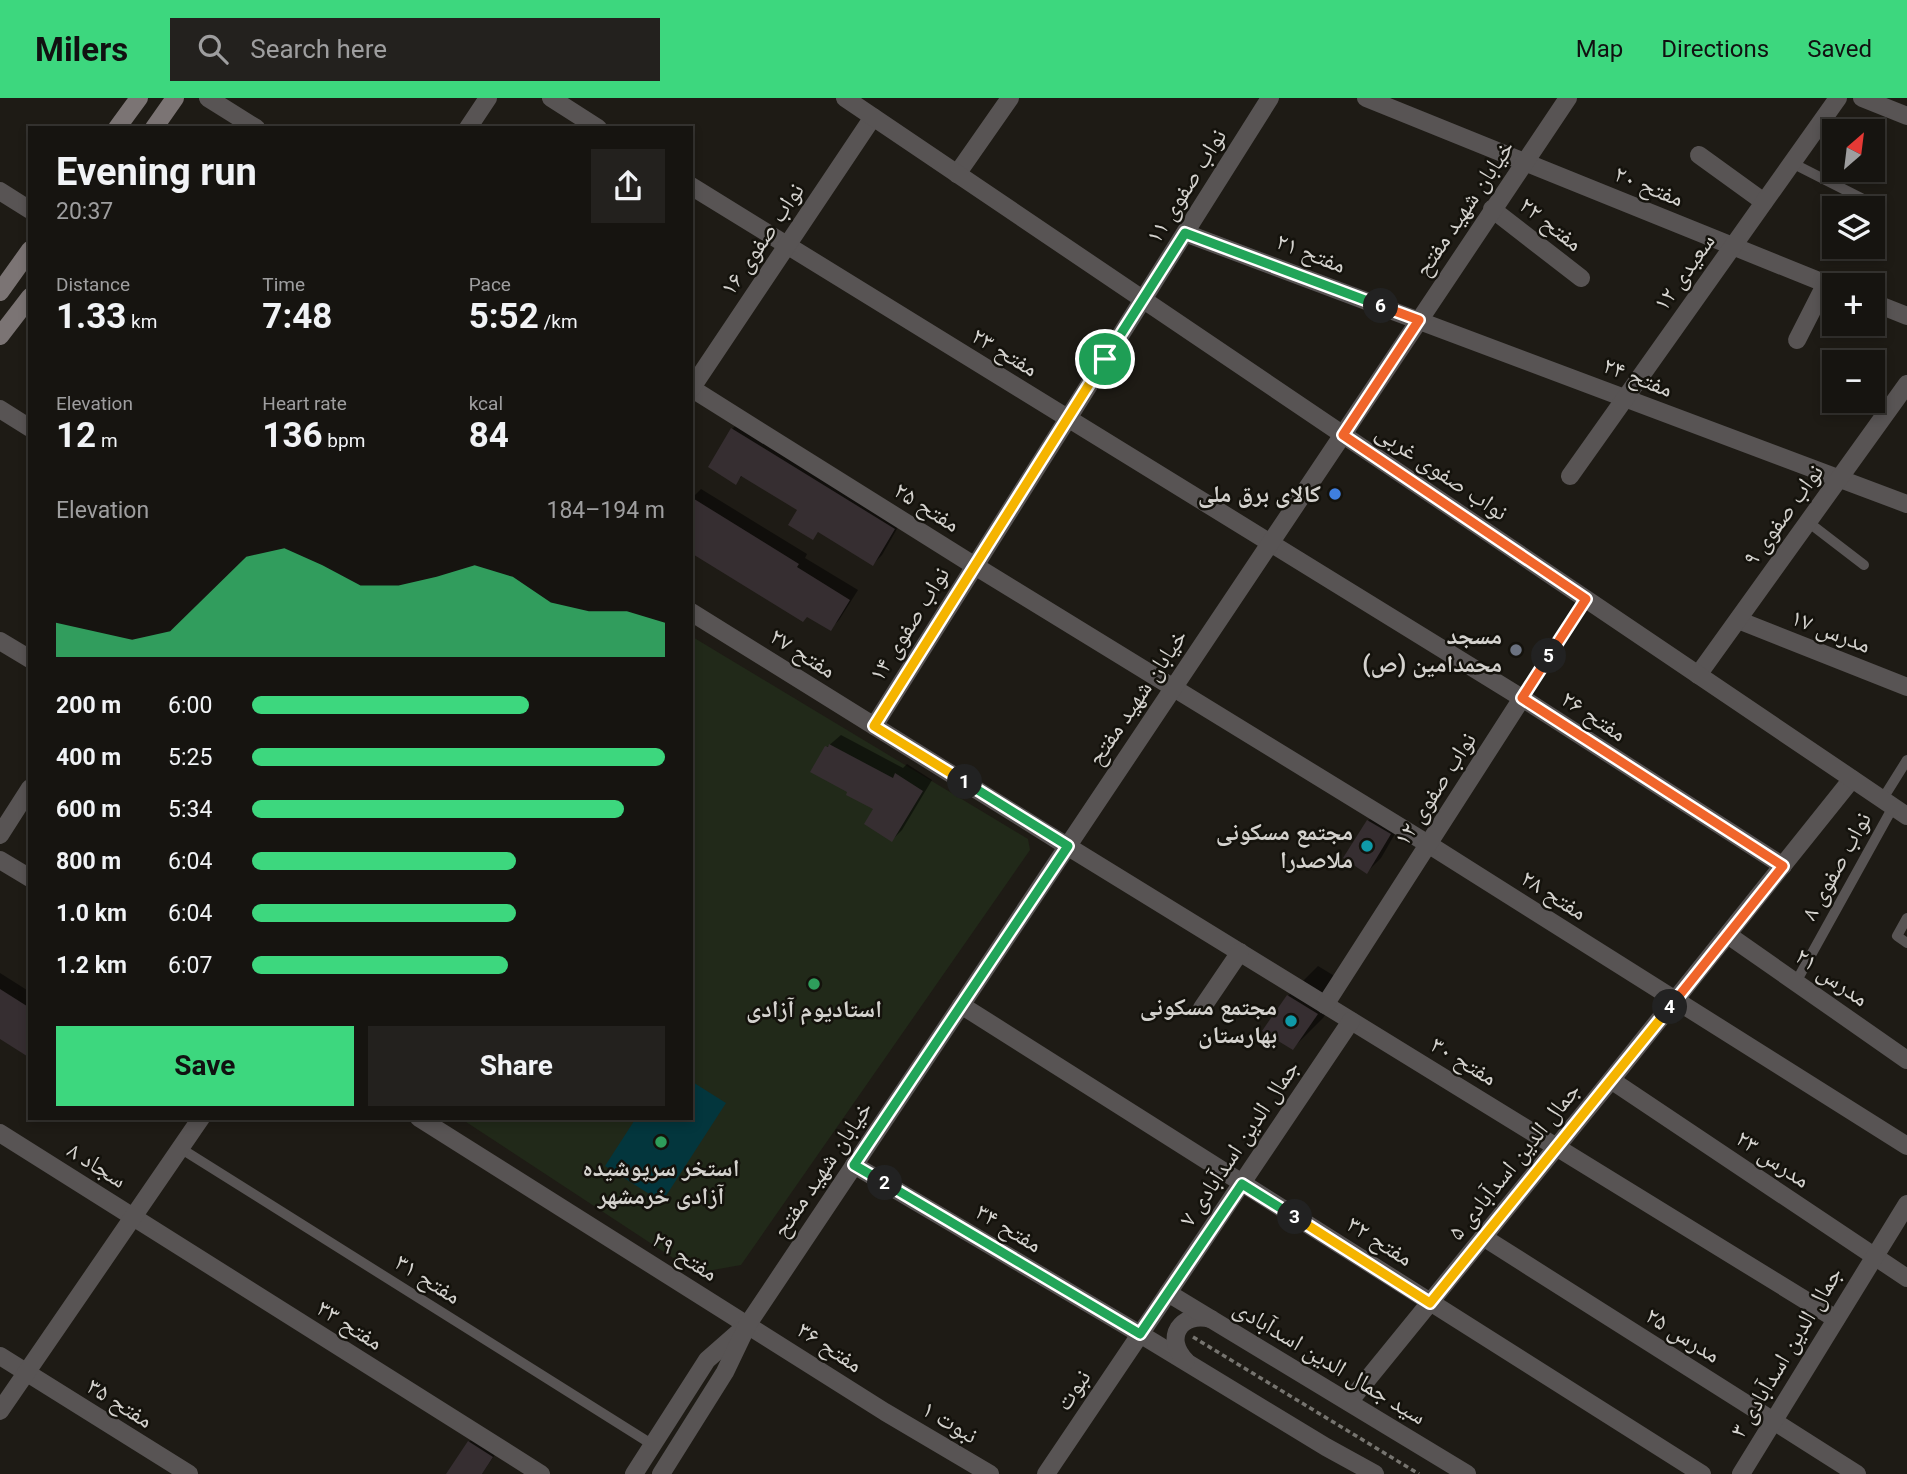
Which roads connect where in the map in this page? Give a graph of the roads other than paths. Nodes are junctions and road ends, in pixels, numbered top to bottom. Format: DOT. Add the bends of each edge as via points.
graph roads {
  1 [pos="139,98"];
  2 [pos="175,98"];
  3 [pos="208,98"];
  4 [pos="488,98"];
  5 [pos="551,98"];
  6 [pos="845,98"];
  7 [pos="1010,98"];
  8 [pos="1270,98"];
  9 [pos="1366,98"];
  10 [pos="1567,98"];
  11 [pos="1838,98"];
  12 [pos="1862,98"];
  13 [pos="575,104"];
  14 [pos="873,117"];
  15 [pos="1907,117"];
  16 [pos="118,126"];
  17 [pos="155,126"];
  18 [pos="253,126"];
  19 [pos="469,126"];
  20 [pos="596,126"];
  21 [pos="1699,155"];
  22 [pos="1524,162"];
  23 [pos="1792,163"];
  24 [pos="957,174"];
  25 [pos="693,187"];
  26 [pos="0,191"];
  27 [pos="1857,196"];
  28 [pos="1764,202"];
  29 [pos="28,209"];
  30 [pos="1492,209"];
  31 [pos="1185,233"];
  32 [pos="1732,246"];
  33 [pos="787,247"];
  34 [pos="28,253"];
  35 [pos="1581,278"];
  36 [pos="1822,282"];
  37 [pos="0,292"];
  38 [pos="1822,298"];
  39 [pos="1142,299"];
  40 [pos="28,300"];
  41 [pos="1885,307"];
  42 [pos="1907,316"];
  43 [pos="1419,320"];
  44 [pos="0,336"];
  45 [pos="1797,340"];
  46 [pos="1907,384"];
  47 [pos="693,386"];
  48 [pos="693,390"];
  49 [pos="1625,398"];
  50 [pos="0,409"];
  51 [pos="1067,418"];
  52 [pos="28,427"];
  53 [pos="1343,435"];
  54 [pos="1570,476"];
  55 [pos="1840,479"];
  56 [pos="1907,504"];
  57 [pos="1808,522"];
  58 [pos="1270,543"];
  59 [pos="975,565"];
  60 [pos="1864,565"];
  61 [pos="693,613"];
  62 [pos="1738,620"];
  63 [pos="0,640"];
  64 [pos="28,658"];
  65 [pos="1698,675"];
  66 [pos="1907,687"];
  67 [pos="1173,688"];
  68 [pos="1522,698"];
  69 [pos="874,726"];
  70 [pos="1907,760"];
  71 [pos="1852,779"];
  72 [pos="28,791"];
  73 [pos="1894,808"];
  74 [pos="0,835"];
  75 [pos="1428,844"];
  76 [pos="1068,846"];
  77 [pos="0,860"];
  78 [pos="1783,866"];
  79 [pos="28,877"];
  80 [pos="1907,918"];
  81 [pos="1728,935"];
  82 [pos="1907,943"];
  83 [pos="1240,952"];
  84 [pos="1796,982"];
  85 [pos="1675,1001"];
  86 [pos="1325,1005"];
  87 [pos="961,1006"];
  88 [pos="1202,1008"];
  89 [pos="1351,1021"];
  90 [pos="1907,1060"];
  91 [pos="1611,1080"];
  92 [pos="200,1120"];
  93 [pos="422,1120"];
  94 [pos="0,1133"];
  95 [pos="1557,1146"];
  96 [pos="1907,1146"];
  97 [pos="180,1148"];
  98 [pos="854,1165"];
  99 [pos="1242,1184"];
  100 [pos="1907,1203"];
  101 [pos="133,1216"];
  102 [pos="1483,1237"];
  103 [pos="1874,1256"];
  104 [pos="1907,1278"];
  105 [pos="1168,1293"];
  106 [pos="1430,1303"];
  107 [pos="1211,1319"];
  108 [pos="1836,1319"];
  109 [pos="748,1324"];
  110 [pos="1140,1334"];
  111 [pos="0,1356"];
  112 [pos="1187,1362"];
  113 [pos="26,1373"];
  114 [pos="1349,1402"];
  115 [pos="0,1411"];
  116 [pos="885,1412"];
  117 [pos="1773,1421"];
  118 [pos="653,1445"];
  119 [pos="189,1474"];
  120 [pos="541,1474"];
  121 [pos="634,1474"];
  122 [pos="660,1474"];
  123 [pos="990,1474"];
  124 [pos="1046,1474"];
  125 [pos="1374,1474"];
  126 [pos="1467,1474"];
  127 [pos="1702,1474"];
  128 [pos="1741,1474"];
  129 [pos="1857,1474"];
  1 -- 16 [label="main road"];
  2 -- 17 [label="main road"];
  3 -- 18 [label="street"];
  4 -- 19 [label="street"];
  5 -- 13 [label="street"];
  6 -- 14 [label="street, نواب صفوی غربی"];
  7 -- 24 [label="street"];
  8 -- 31 [label="street, نواب صفوی ۱۱"];
  9 -- 22 [label="street, مفتح ۲۰"];
  10 -- 22 [label="street, خیابان شهید مفتح"];
  11 -- 23 [label="street, سعیدی ۱۲"];
  12 -- 15 [label="street"];
  13 -- 20 [label="street"];
  14 -- 24 [label="street, نواب صفوی غربی"];
  14 -- 33 [label="street, نواب صفوی ۱۶"];
  21 -- 28 [label="street"];
  22 -- 30 [label="street, خیابان شهید مفتح"];
  22 -- 32 [label="street, مفتح ۲۰"];
  23 -- 27 [label="lane"];
  23 -- 28 [label="street, سعیدی ۱۲"];
  24 -- 39 [label="street, نواب صفوی غربی"];
  25 -- 33 [label="street, مفتح ۲۳"];
  26 -- 29 [label="street"];
  28 -- 32 [label="street, سعیدی ۱۲"];
  30 -- 35 [label="street, مفتح ۲۲"];
  30 -- 43 [label="street, خیابان شهید مفتح"];
  31 -- 39 [label="street, نواب صفوی ۱۱"];
  31 -- 43 [label="street, مفتح ۲۱"];
  32 -- 36 [label="street, مفتح ۲۰"];
  32 -- 49 [label="street, سعیدی ۱۲"];
  33 -- 47 [label="street, نواب صفوی ۱۶"];
  33 -- 51 [label="street, مفتح ۲۳"];
  34 -- 37 [label="main road"];
  38 -- 45 [label="street"];
  39 -- 51 [label="street, نواب صفوی ۱۴"];
  39 -- 53 [label="street, نواب صفوی غربی"];
  40 -- 44 [label="main road"];
  41 -- 42 [label="street"];
  43 -- 49 [label="street, مفتح ۲۴"];
  43 -- 53 [label="street, خیابان شهید مفتح"];
  46 -- 55 [label="street, نواب صفوی ۹"];
  48 -- 59 [label="street, مفتح ۲۵"];
  49 -- 54 [label="street, سعیدی ۱۲"];
  49 -- 55 [label="street, مفتح ۲۴"];
  50 -- 52 [label="street"];
  51 -- 58 [label="street, مفتح ۲۳"];
  51 -- 59 [label="street, نواب صفوی ۱۴"];
  53 -- 58 [label="street, خیابان شهید مفتح"];
  53 -- 65 [label="street, نواب صفوی غربی"];
  55 -- 56 [label="street, مفتح ۲۴"];
  55 -- 57 [label="street, نواب صفوی ۹"];
  57 -- 60 [label="lane"];
  57 -- 62 [label="street, نواب صفوی ۹"];
  58 -- 67 [label="street, خیابان شهید مفتح"];
  58 -- 68 [label="street, مفتح ۲۶"];
  59 -- 67 [label="street, مفتح ۲۵"];
  59 -- 69 [label="street, نواب صفوی ۱۴"];
  61 -- 69 [label="street, مفتح ۲۷"];
  62 -- 65 [label="street, نواب صفوی ۹"];
  62 -- 66 [label="street, مدرس ۱۷"];
  63 -- 64 [label="street"];
  65 -- 71 [label="street, نواب صفوی غربی"];
  67 -- 75 [label="street, مفتح ۲۸"];
  67 -- 76 [label="street, خیابان شهید مفتح"];
  68 -- 75 [label="street, نواب صفوی ۱۲"];
  68 -- 78 [label="street, مفتح ۲۶"];
  69 -- 76 [label="street, مفتح ۲۷"];
  70 -- 73 [label="lane, نواب صفوی ۸"];
  71 -- 73 [label="street, نواب صفوی غربی"];
  71 -- 78 [label="street, جمال الدین اسدآبادی ۵"];
  72 -- 74 [label="street"];
  73 -- 84 [label="lane, نواب صفوی ۸"];
  75 -- 85 [label="street, مفتح ۲۸"];
  75 -- 86 [label="street, نواب صفوی ۱۲"];
  76 -- 83 [label="street, مفتح ۳۰"];
  76 -- 87 [label="street, خیابان شهید مفتح"];
  77 -- 79 [label="street"];
  78 -- 81 [label="street, جمال الدین اسدآبادی ۵"];
  80 -- 82 [label="lane" via="1897,936"];
  81 -- 84 [label="street, مدرس ۲۱"];
  81 -- 85 [label="street, جمال الدین اسدآبادی ۵"];
  83 -- 86 [label="street, مفتح ۳۰"];
  83 -- 88 [label="street"];
  84 -- 90 [label="street, مدرس ۲۱"];
  85 -- 91 [label="street, جمال الدین اسدآبادی ۵"];
  85 -- 96 [label="street, مفتح ۲۸"];
  86 -- 89 [label="street, مفتح ۳۰"];
  87 -- 98 [label="street, خیابان شهید مفتح"];
  87 -- 99 [label="street, مفتح ۳۲"];
  89 -- 95 [label="street, مفتح ۳۰"];
  89 -- 99 [label="street, جمال الدین اسدآبادی ۷"];
  91 -- 95 [label="street, جمال الدین اسدآبادی ۵"];
  91 -- 103 [label="street, مدرس ۲۳"];
  92 -- 97 [label="street"];
  93 -- 109 [label="street, مفتح ۲۹"];
  94 -- 101 [label="street, سجاد ۸"];
  95 -- 102 [label="street, جمال الدین اسدآبادی ۵"];
  95 -- 108 [label="street, مفتح ۳۰"];
  97 -- 101 [label="street"];
  97 -- 118 [label="lane, مفتح ۳۱"];
  98 -- 109 [label="street, خیابان شهید مفتح"];
  98 -- 110 [label="street, مفتح ۳۴"];
  99 -- 105 [label="street, جمال الدین اسدآبادی ۷"];
  99 -- 106 [label="street, مفتح ۳۲"];
  100 -- 103 [label="street, جمال الدین اسدآبادی ۳"];
  101 -- 113 [label="street"];
  101 -- 120 [label="street, مفتح ۳۳"];
  102 -- 106 [label="street, جمال الدین اسدآبادی ۵"];
  102 -- 117 [label="street, مدرس ۲۵"];
  103 -- 104 [label="street, مدرس ۲۳"];
  103 -- 108 [label="street, جمال الدین اسدآبادی ۳"];
  105 -- 107 [label="street, سید جمال الدین اسدآبادی"];
  105 -- 110 [label="street, جمال الدین اسدآبادی ۷"];
  106 -- 114 [label="street, جمال الدین اسدآبادی ۵"];
  106 -- 127 [label="street, مفتح ۳۲"];
  107 -- 112 [label="street" via="1196,1316 1178,1328 1175,1343"];
  107 -- 114 [label="street, سید جمال الدین اسدآبادی"];
  108 -- 117 [label="street, جمال الدین اسدآبادی ۳"];
  109 -- 116 [label="street, مفتح ۳۶"];
  109 -- 118 [label="street, خیابان شهید مفتح" via="707,1360"];
  109 -- 122 [label="street, خیابان شهید مفتح" via="724,1372"];
  110 -- 112 [label="street"];
  110 -- 124 [label="street, نبوت"];
  111 -- 113 [label="street, مفتح ۳۵"];
  112 -- 125 [label="street"];
  113 -- 115 [label="street"];
  113 -- 119 [label="street, مفتح ۳۵"];
  114 -- 126 [label="street, سید جمال الدین اسدآبادی"];
  116 -- 123 [label="street, نبوت ۱"];
  117 -- 128 [label="street, جمال الدین اسدآبادی ۳"];
  117 -- 129 [label="street, مدرس ۲۵"];
  118 -- 121 [label="street, خیابان شهید مفتح"];
}
